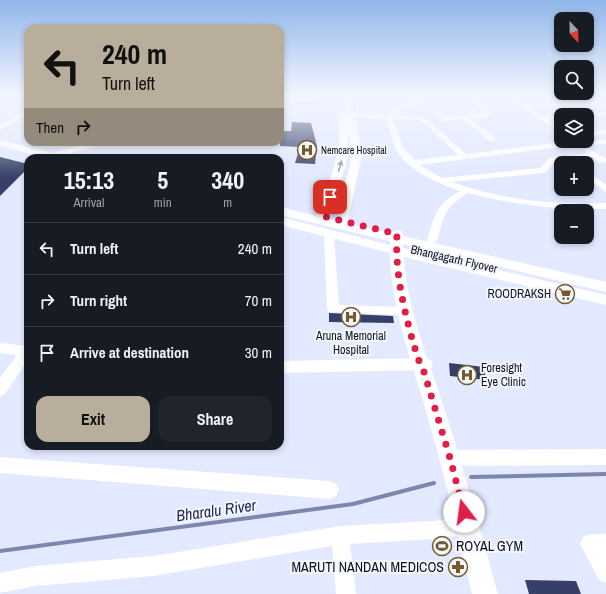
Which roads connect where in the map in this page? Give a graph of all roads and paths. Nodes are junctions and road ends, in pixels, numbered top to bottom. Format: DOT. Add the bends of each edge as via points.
graph roads {
  1 [pos="11,122"];
  2 [pos="348,122"];
  3 [pos="351,122"];
  4 [pos="390,122"];
  5 [pos="427,122"];
  6 [pos="470,122"];
  7 [pos="0,128"];
  8 [pos="606,132"];
  9 [pos="350,133"];
  10 [pos="594,133"];
  11 [pos="492,139"];
  12 [pos="594,142"];
  13 [pos="606,142"];
  14 [pos="0,143"];
  15 [pos="88,146"];
  16 [pos="554,146"];
  17 [pos="585,148"];
  18 [pos="0,149"];
  19 [pos="43,154"];
  20 [pos="64,154"];
  21 [pos="594,154"];
  22 [pos="24,155"];
  23 [pos="587,156"];
  24 [pos="464,157"];
  25 [pos="554,160"];
  26 [pos="606,161"];
  27 [pos="413,163"];
  28 [pos="594,180"];
  29 [pos="440,181"];
  30 [pos="606,189"];
  31 [pos="467,190"];
  32 [pos="606,206"];
  33 [pos="284,207"];
  34 [pos="284,212"];
  35 [pos="303,212"];
  36 [pos="287,222"];
  37 [pos="331,224"];
  38 [pos="401,235"];
  39 [pos="432,241"];
  40 [pos="400,251"];
  41 [pos="606,280"];
  42 [pos="606,287"];
  43 [pos="606,294"];
  44 [pos="606,300"];
  45 [pos="405,311"];
  46 [pos="0,348"];
  47 [pos="24,351"];
  48 [pos="24,357"];
  49 [pos="284,367"];
  50 [pos="423,367"];
  51 [pos="0,390"];
  52 [pos="606,457"];
  53 [pos="450,458"];
  54 [pos="0,465"];
  55 [pos="330,490"];
  56 [pos="468,526"];
  57 [pos="340,535"];
  58 [pos="606,544"];
  59 [pos="606,573"];
  60 [pos="0,583"];
  61 [pos="346,594"];
  62 [pos="485,594"];
  1 -- 7 [label="street"];
  2 -- 9 [label="main road"];
  3 -- 9 [label="main road"];
  4 -- 27 [label="street" via="401,152"];
  5 -- 24 [label="street"];
  6 -- 11 [label="street"];
  8 -- 10 [label="street"];
  9 -- 37 [label="main road" via="352,155"];
  12 -- 13 [label="street"];
  14 -- 19 [label="main road"];
  15 -- 20 [label="street"];
  16 -- 24 [label="street"];
  17 -- 21 [label="street"];
  18 -- 22 [label="main road"];
  21 -- 23 [label="street"];
  21 -- 26 [label="street"];
  24 -- 27 [label="street"];
  25 -- 29 [label="street" via="543,170"];
  27 -- 29 [label="street"];
  28 -- 30 [label="street"];
  29 -- 31 [label="street"];
  31 -- 32 [label="street" via="510,200 557,205"];
  31 -- 39 [label="street" via="453,198 441,211"];
  33 -- 35 [label="main road"];
  34 -- 37 [label="main road, Bhangagarh Flyover"];
  35 -- 36 [label="main road"];
  35 -- 37 [label="main road"];
  36 -- 37 [label="main road"];
  36 -- 43 [label="main road, Bhangagarh Flyover"];
  37 -- 38 [label="main road"];
  37 -- 40 [label="main road"];
  37 -- 42 [label="main road, Bhangagarh Flyover"];
  37 -- 45 [label="street" via="333,308"];
  38 -- 39 [label="main road"];
  38 -- 40 [label="main road"];
  39 -- 41 [label="main road"];
  40 -- 44 [label="main road"];
  40 -- 45 [label="main road" via="398,278"];
  40 -- 50 [label="main road"];
  45 -- 50 [label="main road"];
  46 -- 47 [label="street"];
  48 -- 51 [label="street"];
  49 -- 50 [label="street"];
  50 -- 53 [label="main road"];
  52 -- 53 [label="street"];
  53 -- 56 [label="main road"];
  54 -- 55 [label="street"];
  56 -- 57 [label="street"];
  56 -- 62 [label="main road"];
  57 -- 60 [label="street" via="153,566 35,576"];
  57 -- 61 [label="street"];
  58 -- 59 [label="street" via="590,544"];
}
